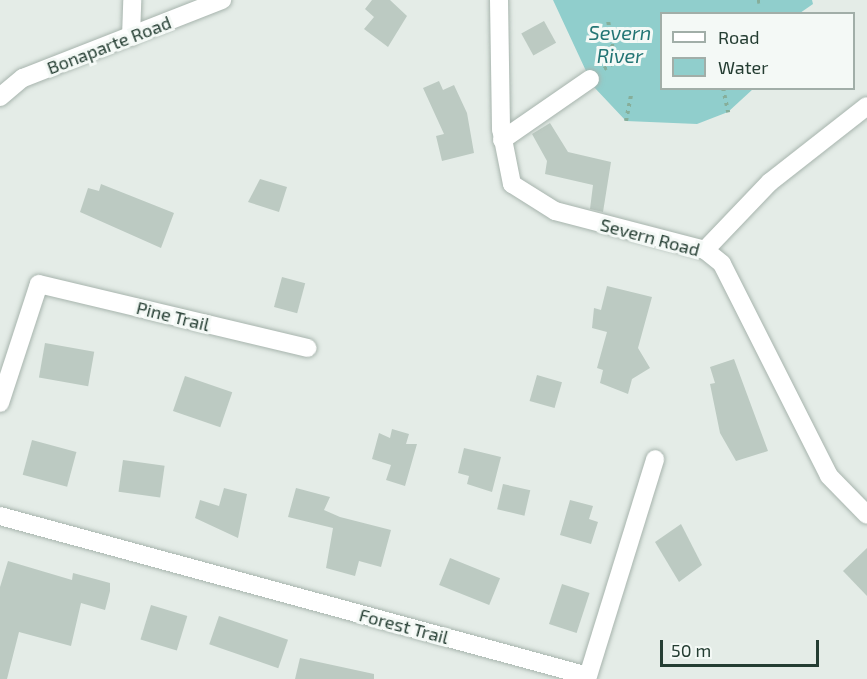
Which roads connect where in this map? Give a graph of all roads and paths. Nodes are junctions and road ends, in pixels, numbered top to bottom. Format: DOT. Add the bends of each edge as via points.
graph roads {
  1 [pos="132,0"];
  2 [pos="222,0"];
  3 [pos="499,0"];
  4 [pos="764,0"];
  5 [pos="757,2"];
  6 [pos="608,20"];
  7 [pos="132,37"];
  8 [pos="590,79"];
  9 [pos="723,90"];
  10 [pos="631,95"];
  11 [pos="0,97"];
  12 [pos="867,106"];
  13 [pos="728,112"];
  14 [pos="626,121"];
  15 [pos="502,140"];
  16 [pos="705,250"];
  17 [pos="307,348"];
  18 [pos="0,403"];
  19 [pos="655,459"];
  20 [pos="867,515"];
  21 [pos="0,516"];
  1 -- 7 [label="street"];
  2 -- 7 [label="street, Bonaparte Road"];
  3 -- 15 [label="street, Severn Road"];
  4 -- 5 [label="path"];
  6 -- 8 [label="path" via="615,62"];
  7 -- 11 [label="street, Bonaparte Road" via="23,78"];
  8 -- 15 [label="street"];
  9 -- 13 [label="path"];
  10 -- 14 [label="path"];
  12 -- 16 [label="street" via="770,182"];
  15 -- 16 [label="street, Severn Road" via="513,184 538,203"];
  16 -- 20 [label="street, Severn Road" via="733,280 829,476"];
  17 -- 18 [label="street, Pine Trail" via="39,284"];
  19 -- 21 [label="street, Forest Trail" via="588,676"];
}
